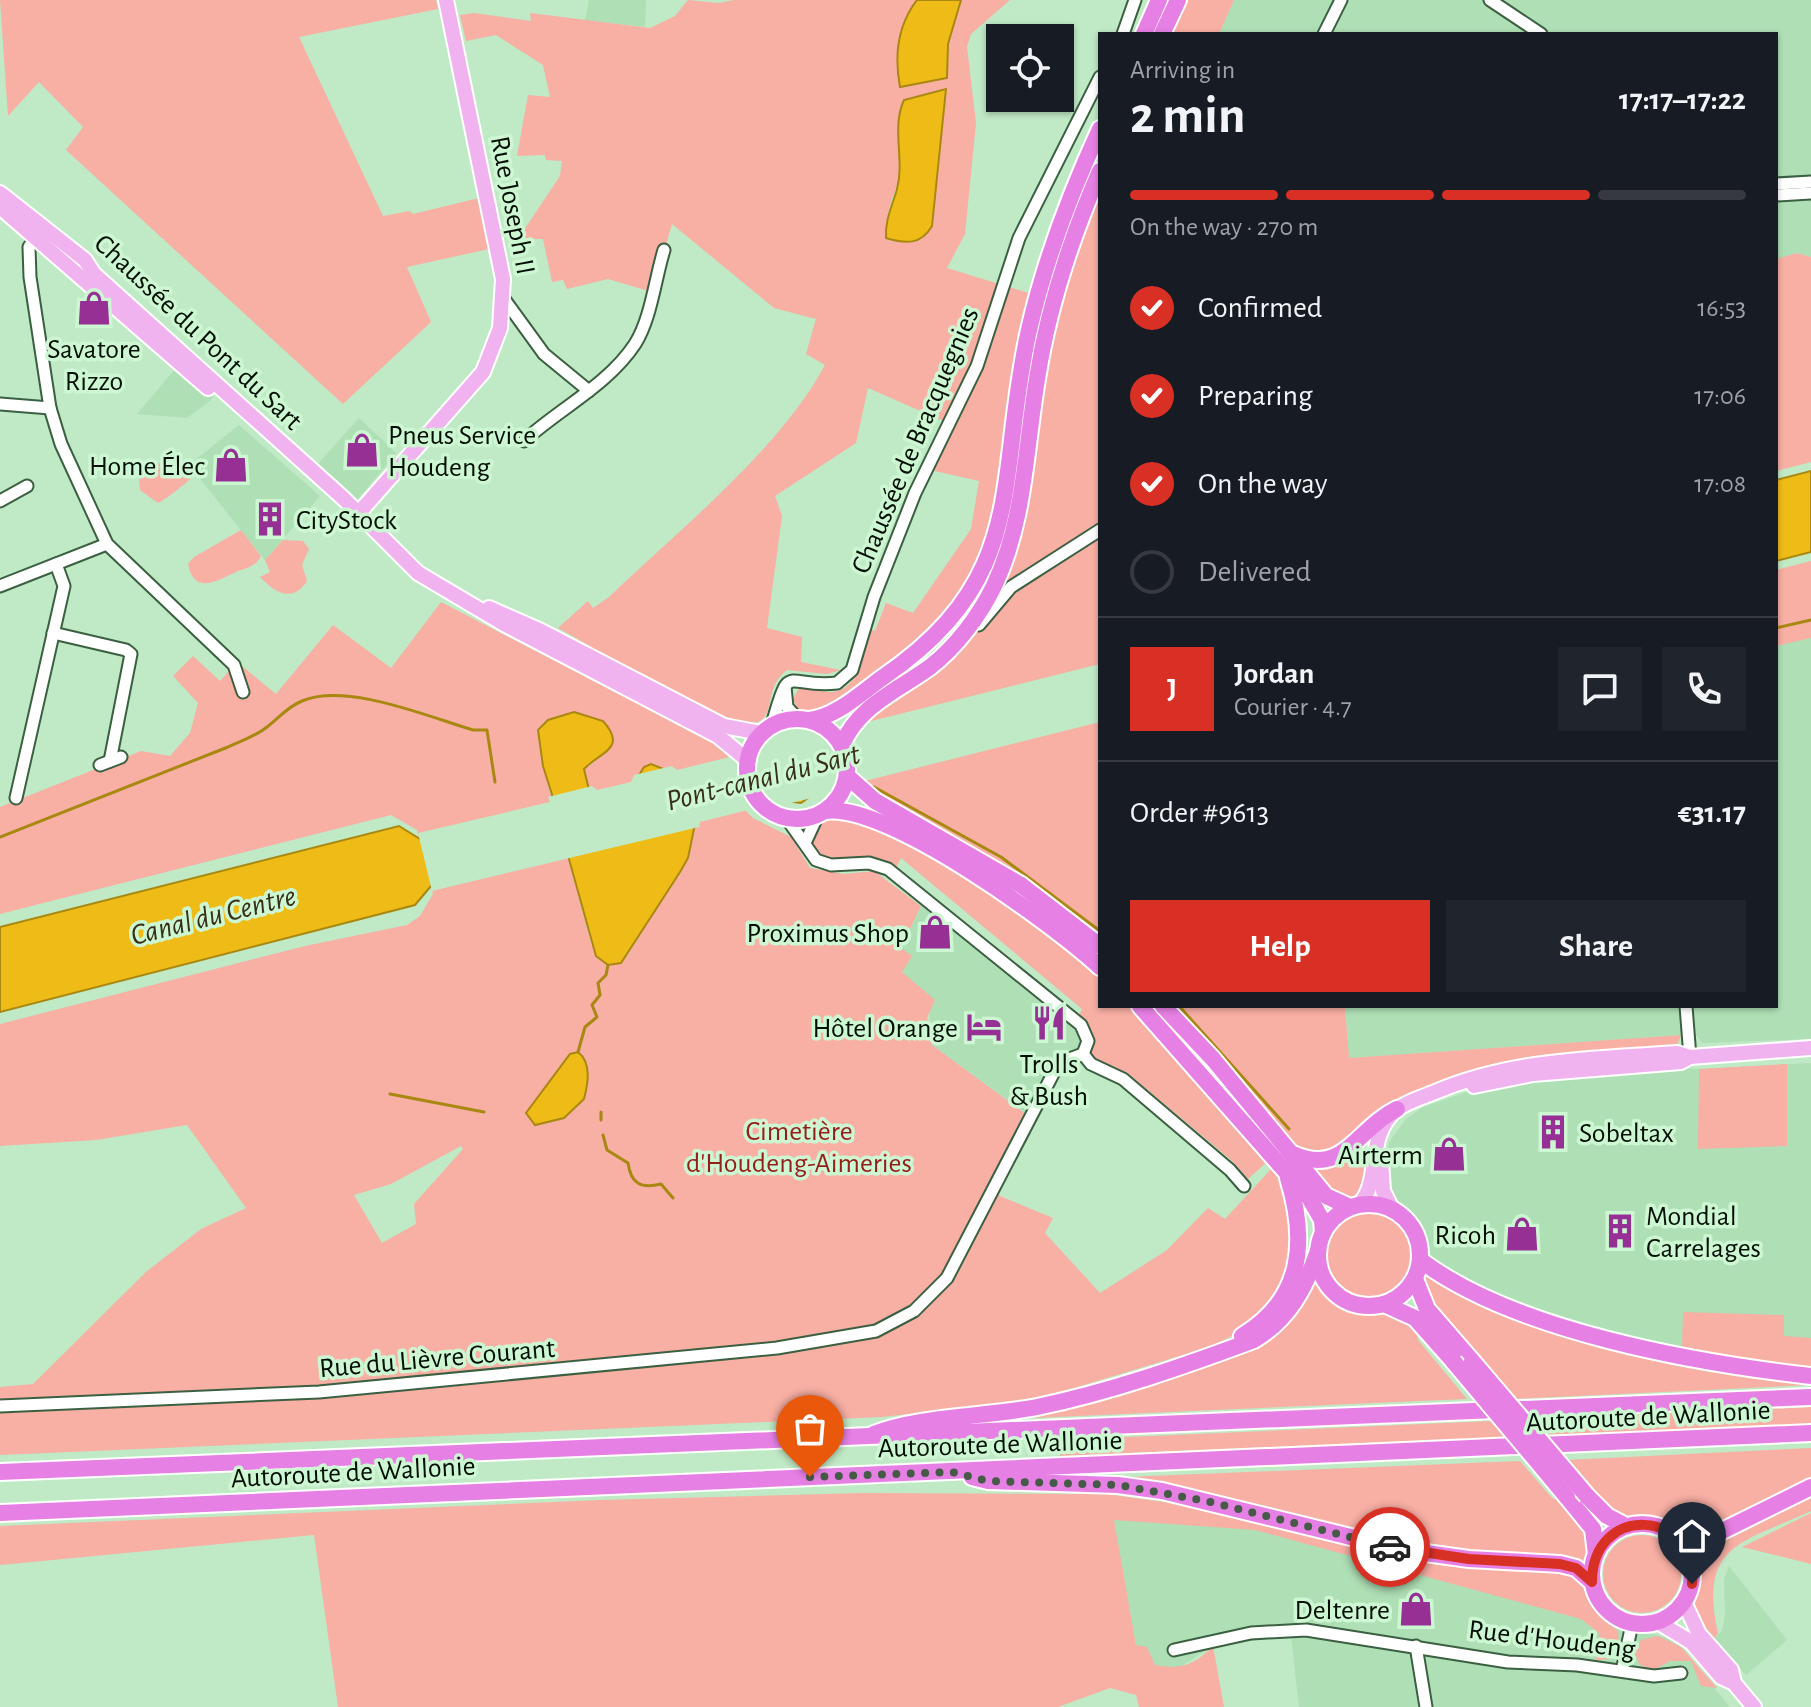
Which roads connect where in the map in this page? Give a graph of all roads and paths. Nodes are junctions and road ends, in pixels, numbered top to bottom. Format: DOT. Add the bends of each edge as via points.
graph roads {
  1 [pos="446,0"];
  2 [pos="1135,0"];
  3 [pos="1159,0"];
  4 [pos="1178,0"];
  5 [pos="1341,0"];
  6 [pos="1490,0"];
  7 [pos="1124,32"];
  8 [pos="1145,32"];
  9 [pos="1163,32"];
  10 [pos="1325,32"];
  11 [pos="1535,32"];
  12 [pos="1098,81"];
  13 [pos="1098,134"];
  14 [pos="1098,176"];
  15 [pos="1811,182"];
  16 [pos="1778,184"];
  17 [pos="0,193"];
  18 [pos="1811,193"];
  19 [pos="1778,195"];
  20 [pos="0,207"];
  21 [pos="40,232"];
  22 [pos="664,250"];
  23 [pos="504,299"];
  24 [pos="589,391"];
  25 [pos="0,404"];
  26 [pos="50,408"];
  27 [pos="524,441"];
  28 [pos="27,486"];
  29 [pos="0,501"];
  30 [pos="357,515"];
  31 [pos="1098,531"];
  32 [pos="107,544"];
  33 [pos="56,564"];
  34 [pos="0,586"];
  35 [pos="470,602"];
  36 [pos="53,633"];
  37 [pos="942,657"];
  38 [pos="785,687"];
  39 [pos="243,692"];
  40 [pos="803,719"];
  41 [pos="767,729"];
  42 [pos="842,745"];
  43 [pos="747,760"];
  44 [pos="110,761"];
  45 [pos="847,776"];
  46 [pos="19,783"];
  47 [pos="34,786"];
  48 [pos="16,798"];
  49 [pos="822,813"];
  50 [pos="787,819"];
  51 [pos="805,843"];
  52 [pos="1098,944"];
  53 [pos="1098,965"];
  54 [pos="1142,1008"];
  55 [pos="1165,1008"];
  56 [pos="1686,1008"];
  57 [pos="1811,1048"];
  58 [pos="1083,1054"];
  59 [pos="1690,1057"];
  60 [pos="1397,1109"];
  61 [pos="1289,1161"];
  62 [pos="1244,1186"];
  63 [pos="1354,1206"];
  64 [pos="1392,1209"];
  65 [pos="1323,1233"];
  66 [pos="1318,1251"];
  67 [pos="1420,1260"];
  68 [pos="1415,1279"];
  69 [pos="1384,1304"];
  70 [pos="1207,1356"];
  71 [pos="1811,1376"];
  72 [pos="1811,1397"];
  73 [pos="0,1406"];
  74 [pos="1811,1433"];
  75 [pos="863,1438"];
  76 [pos="0,1472"];
  77 [pos="952,1472"];
  78 [pos="1811,1487"];
  79 [pos="0,1513"];
  80 [pos="1626,1526"];
  81 [pos="1596,1554"];
  82 [pos="1691,1564"];
  83 [pos="1592,1582"];
  84 [pos="1684,1602"];
  85 [pos="1658,1622"];
  86 [pos="1632,1624"];
  87 [pos="1416,1646"];
  88 [pos="1174,1650"];
  89 [pos="1622,1671"];
  90 [pos="1681,1673"];
  91 [pos="1734,1683"];
  92 [pos="1426,1707"];
  93 [pos="1754,1707"];
  1 -- 23 [label="main road, Rue Joseph II"];
  2 -- 7 [label="street"];
  3 -- 8 [label="highway"];
  4 -- 9 [label="highway"];
  5 -- 10 [label="street"];
  6 -- 11 [label="street"];
  12 -- 38 [label="street, Chaussée de Bracquegnies" via="1019,238 987,342 915,493 852,670 837,683 797,679"];
  13 -- 40 [label="highway" via="1057,233 1029,328 1003,508 983,571 951,620 912,657 828,715"];
  14 -- 37 [label="highway" via="1044,340 1012,542 987,599"];
  15 -- 16 [label="street"];
  17 -- 21 [label="main road, Chaussée du Pont du Sart"];
  18 -- 19 [label="street"];
  20 -- 21 [label="main road, Chaussée du Pont du Sart"];
  21 -- 26 [label="street" via="29,247 30,277"];
  21 -- 30 [label="main road, Chaussée du Pont du Sart" via="85,260 94,274"];
  22 -- 24 [label="street" via="635,344"];
  23 -- 24 [label="street" via="544,354"];
  23 -- 30 [label="main road, Rue Joseph II" via="498,340 483,372"];
  24 -- 27 [label="street"];
  25 -- 26 [label="street"];
  26 -- 32 [label="street"];
  28 -- 29 [label="street"];
  30 -- 35 [label="main road, Chaussée du Pont du Sart" via="418,573"];
  31 -- 37 [label="street" via="1011,587"];
  32 -- 33 [label="street"];
  32 -- 39 [label="street" via="234,665"];
  33 -- 34 [label="street"];
  33 -- 36 [label="street" via="64,586"];
  35 -- 41 [label="main road, Chaussée du Pont du Sart" via="507,614 724,726"];
  35 -- 43 [label="main road, Chaussée du Pont du Sart" via="718,736"];
  36 -- 44 [label="street" via="131,654"];
  36 -- 46 [label="street"];
  37 -- 42 [label="highway" via="860,714"];
  38 -- 40 [label="street" via="787,707"];
  38 -- 41 [label="street"];
  40 -- 41 [label="highway"];
  40 -- 42 [label="highway" via="831,732"];
  41 -- 43 [label="highway"];
  42 -- 45 [label="highway"];
  43 -- 50 [label="highway" via="747,779 755,797 768,811"];
  45 -- 49 [label="highway" via="840,796"];
  45 -- 52 [label="highway" via="875,801 1021,885"];
  46 -- 47 [label="street"];
  46 -- 48 [label="street"];
  49 -- 50 [label="highway"];
  49 -- 51 [label="street"];
  49 -- 53 [label="highway" via="857,813 926,847 1012,899"];
  50 -- 51 [label="street"];
  51 -- 58 [label="street" via="825,864 869,863 888,869 1075,1019 1088,1035"];
  54 -- 61 [label="highway"];
  55 -- 61 [label="highway"];
  56 -- 59 [label="street"];
  57 -- 59 [label="main road"];
  58 -- 62 [label="street" via="1091,1064 1123,1079"];
  58 -- 73 [label="street, Rue du Lièvre Courant" via="1064,1061 1054,1072 940,1288 900,1320 876,1331 777,1348 319,1392"];
  59 -- 60 [label="main road" via="1677,1053 1513,1067"];
  59 -- 64 [label="main road" via="1543,1068 1420,1105 1399,1119 1384,1143 1380,1177"];
  60 -- 61 [label="highway" via="1334,1159"];
  60 -- 63 [label="main road" via="1380,1131 1369,1190"];
  61 -- 63 [label="highway" via="1326,1196"];
  61 -- 65 [label="highway" via="1317,1209"];
  61 -- 70 [label="highway" via="1301,1235 1291,1282 1263,1321"];
  63 -- 64 [label="highway"];
  63 -- 65 [label="highway" via="1334,1217"];
  64 -- 67 [label="highway" via="1412,1226"];
  65 -- 66 [label="highway"];
  66 -- 69 [label="highway" via="1322,1275 1337,1295 1359,1305"];
  66 -- 70 [label="highway" via="1302,1291 1269,1331"];
  67 -- 68 [label="highway"];
  67 -- 71 [label="highway" via="1487,1296 1600,1337 1700,1361"];
  68 -- 69 [label="highway" via="1402,1295"];
  68 -- 80 [label="highway, bridge" via="1427,1309 1587,1496"];
  69 -- 81 [label="highway, bridge" via="1415,1318 1454,1362 1593,1529"];
  70 -- 75 [label="highway" via="1056,1402 895,1426"];
  72 -- 75 [label="highway, Autoroute de Wallonie"];
  74 -- 77 [label="highway, Autoroute de Wallonie"];
  75 -- 76 [label="highway, Autoroute de Wallonie"];
  77 -- 79 [label="highway, Autoroute de Wallonie"];
  77 -- 83 [label="highway" via="988,1481 1162,1491 1404,1550 1560,1564 1576,1568"];
  78 -- 82 [label="highway" via="1714,1535"];
  80 -- 81 [label="highway" via="1609,1536"];
  80 -- 82 [label="highway" via="1650,1525 1672,1534"];
  81 -- 83 [label="highway"];
  82 -- 84 [label="highway" via="1692,1584"];
  83 -- 86 [label="highway" via="1610,1613"];
  84 -- 85 [label="highway"];
  84 -- 91 [label="main road, Rue d'Houdeng" via="1699,1634 1731,1670"];
  85 -- 86 [label="highway"];
  85 -- 91 [label="main road, Rue d'Houdeng" via="1681,1634 1721,1677"];
  86 -- 89 [label="street"];
  87 -- 88 [label="street, Rue d'Houdeng" via="1290,1630 1212,1639"];
  87 -- 89 [label="street, Rue d'Houdeng" via="1508,1662"];
  87 -- 92 [label="street"];
  89 -- 90 [label="street, Rue d'Houdeng"];
  91 -- 93 [label="main road, Rue d'Houdeng"];
}
